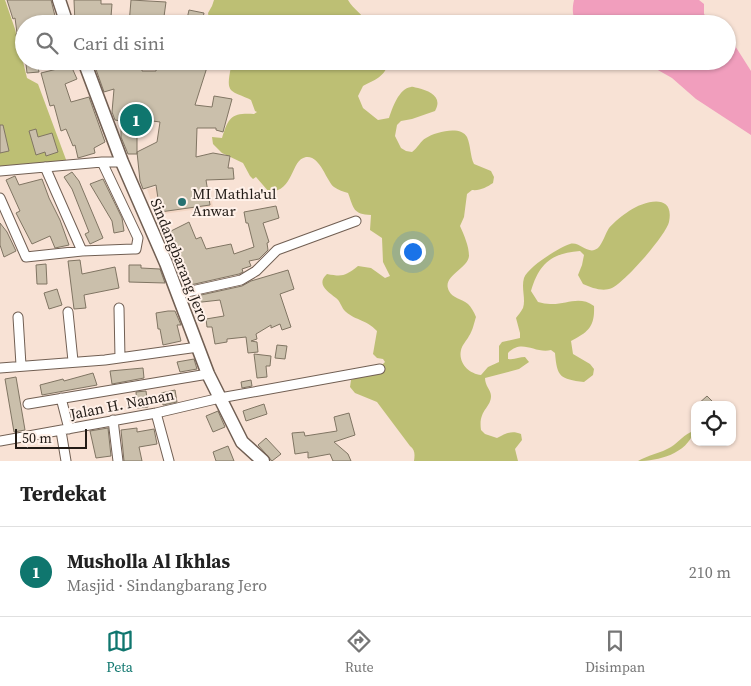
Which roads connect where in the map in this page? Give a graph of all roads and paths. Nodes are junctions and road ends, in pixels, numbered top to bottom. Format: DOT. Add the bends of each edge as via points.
graph roads {
  1 [pos="59,0"];
  2 [pos="64,15"];
  3 [pos="87,70"];
  4 [pos="102,162"];
  5 [pos="122,162"];
  6 [pos="45,167"];
  7 [pos="0,171"];
  8 [pos="0,198"];
  9 [pos="356,221"];
  10 [pos="82,251"];
  11 [pos="178,294"];
  12 [pos="119,308"];
  13 [pos="68,312"];
  14 [pos="18,317"];
  15 [pos="198,347"];
  16 [pos="120,358"];
  17 [pos="73,362"];
  18 [pos="21,365"];
  19 [pos="0,368"];
  20 [pos="380,369"];
  21 [pos="208,374"];
  22 [pos="61,398"];
  23 [pos="220,398"];
  24 [pos="28,404"];
  25 [pos="156,413"];
  26 [pos="113,420"];
  27 [pos="65,430"];
  28 [pos="0,440"];
  29 [pos="66,461"];
  30 [pos="118,461"];
  31 [pos="169,461"];
  32 [pos="263,461"];
  1 -- 2 [label="street"];
  3 -- 5 [label="street, Sindangbarang Jero"];
  4 -- 5 [label="street"];
  4 -- 6 [label="street"];
  4 -- 10 [label="street" via="138,242 133,249"];
  5 -- 11 [label="street, Sindangbarang Jero"];
  6 -- 7 [label="street"];
  6 -- 10 [label="street"];
  8 -- 10 [label="street" via="26,257"];
  9 -- 11 [label="street" via="277,250 241,280"];
  11 -- 15 [label="street, Sindangbarang Jero"];
  12 -- 16 [label="street"];
  13 -- 17 [label="street"];
  14 -- 18 [label="street"];
  15 -- 16 [label="street"];
  15 -- 21 [label="street, Sindangbarang Jero"];
  16 -- 17 [label="street"];
  17 -- 18 [label="street"];
  18 -- 19 [label="street"];
  20 -- 23 [label="street, Jalan H. Naman"];
  21 -- 22 [label="street"];
  21 -- 23 [label="street, Sindangbarang Jero"];
  22 -- 24 [label="street"];
  22 -- 27 [label="street"];
  23 -- 25 [label="street, Jalan H. Naman"];
  23 -- 32 [label="street, Sindangbarang Jero" via="242,442"];
  25 -- 26 [label="street, Jalan H. Naman"];
  25 -- 31 [label="street"];
  26 -- 27 [label="street, Jalan H. Naman"];
  26 -- 30 [label="street"];
  27 -- 28 [label="street, Jalan H. Naman"];
  27 -- 29 [label="street"];
}
